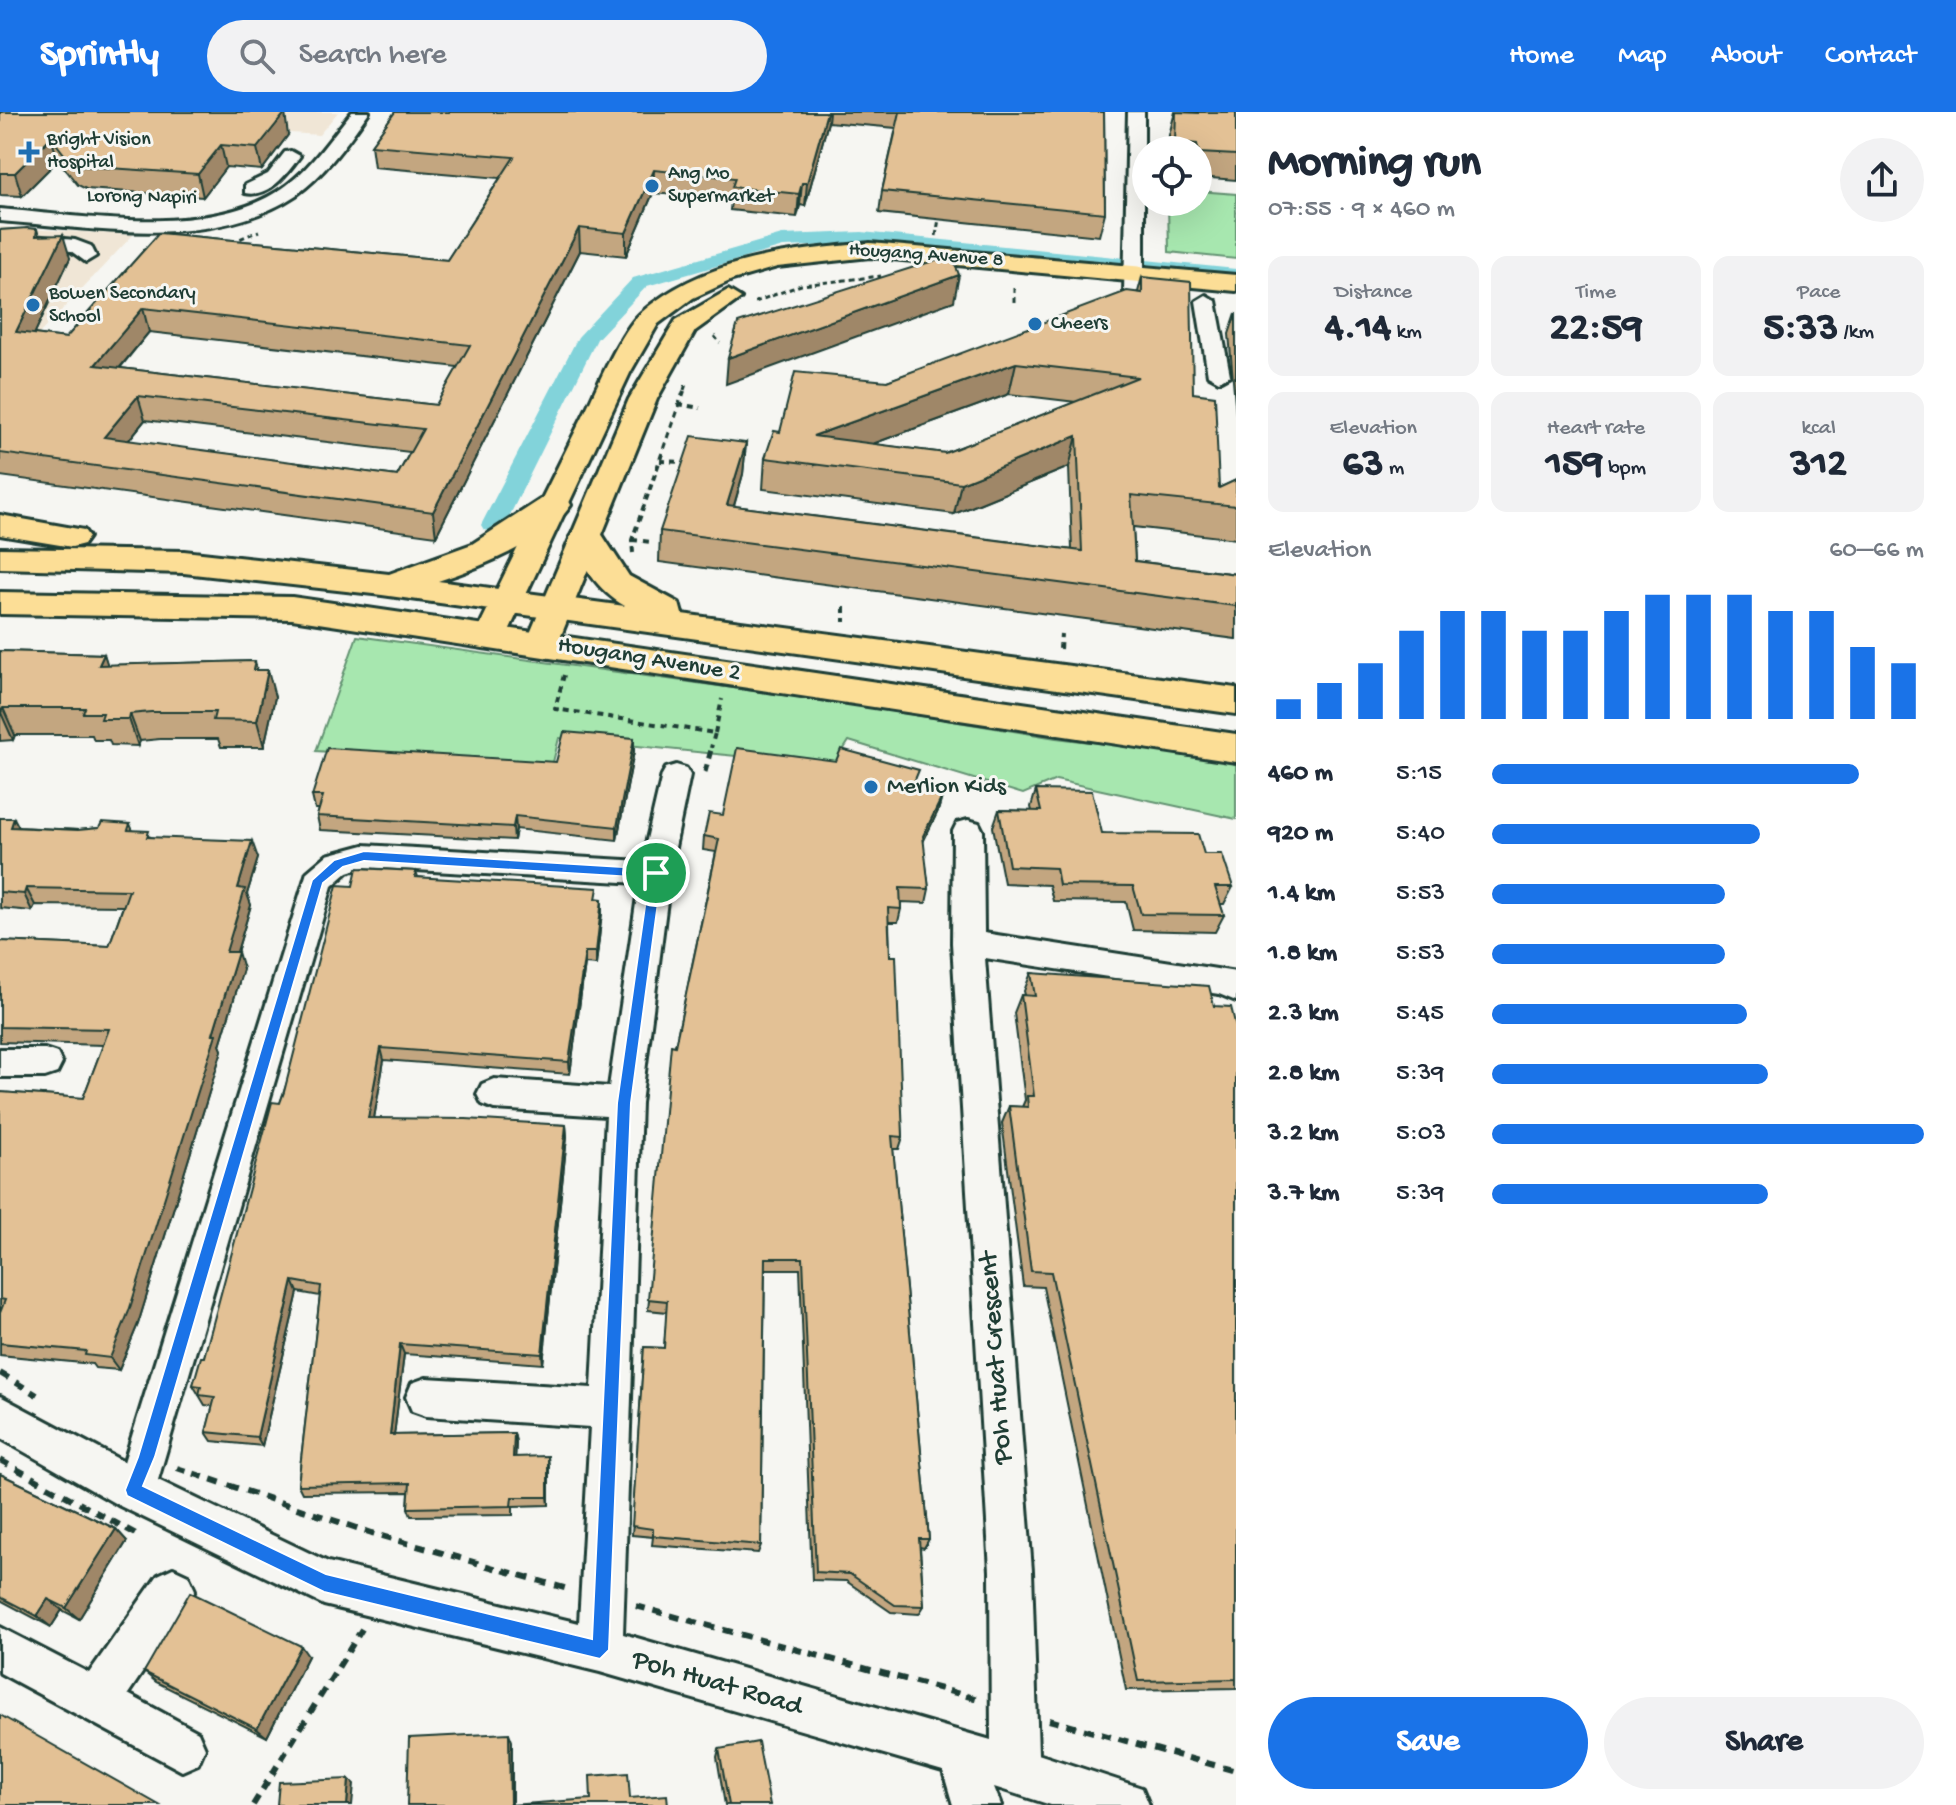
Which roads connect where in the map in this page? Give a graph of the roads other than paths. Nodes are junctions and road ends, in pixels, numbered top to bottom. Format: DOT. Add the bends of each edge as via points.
graph roads {
  1 [pos="361,112"];
  2 [pos="1136,112"];
  3 [pos="291,156"];
  4 [pos="8,216"];
  5 [pos="73,219"];
  6 [pos="0,239"];
  7 [pos="86,256"];
  8 [pos="1134,277"];
  9 [pos="1236,283"];
  10 [pos="1206,301"];
  11 [pos="1236,304"];
  12 [pos="1219,375"];
  13 [pos="555,505"];
  14 [pos="0,525"];
  15 [pos="587,537"];
  16 [pos="0,558"];
  17 [pos="184,562"];
  18 [pos="382,584"];
  19 [pos="508,600"];
  20 [pos="0,603"];
  21 [pos="59,605"];
  22 [pos="557,607"];
  23 [pos="0,610"];
  24 [pos="708,628"];
  25 [pos="491,635"];
  26 [pos="554,656"];
  27 [pos="1236,701"];
  28 [pos="1236,748"];
  29 [pos="690,776"];
  30 [pos="968,831"];
  31 [pos="656,873"];
  32 [pos="968,943"];
  33 [pos="1236,988"];
  34 [pos="0,1063"];
  35 [pos="45,1063"];
  36 [pos="494,1094"];
  37 [pos="624,1103"];
  38 [pos="426,1397"];
  39 [pos="610,1409"];
  40 [pos="0,1416"];
  41 [pos="133,1490"];
  42 [pos="173,1590"];
  43 [pos="0,1649"];
  44 [pos="600,1650"];
  45 [pos="96,1701"];
  46 [pos="182,1748"];
  47 [pos="960,1753"];
  48 [pos="1015,1773"];
  49 [pos="977,1805"];
  50 [pos="1125,1805"];
  1 -- 5 [label="street, Lorong Napiri" via="289,192 264,205 214,220 178,223"];
  2 -- 8 [label="street"];
  3 -- 5 [label="street" via="274,178 245,192 176,206 89,203"];
  4 -- 5 [label="street, Lorong Napiri"];
  6 -- 7 [label="street" via="75,246"];
  8 -- 9 [label="main road, Hougang Avenue 8"];
  8 -- 10 [label="main road, Hougang Avenue 8"];
  8 -- 13 [label="main road, Hougang Avenue 8" via="870,250 775,260 723,275 684,293 648,319"];
  8 -- 15 [label="main road, Hougang Avenue 8" via="877,268 791,275 713,305 685,326 643,399"];
  10 -- 11 [label="main road, Hougang Avenue 8"];
  10 -- 12 [label="street"];
  13 -- 18 [label="highway" via="480,556"];
  13 -- 19 [label="main road, Hougang Avenue 8"];
  14 -- 17 [label="highway"];
  15 -- 22 [label="main road, Hougang Avenue 8"];
  15 -- 24 [label="highway" via="603,573 621,590"];
  16 -- 17 [label="highway"];
  17 -- 18 [label="highway, Hougang Avenue 2"];
  18 -- 19 [label="highway, Hougang Avenue 2"];
  19 -- 22 [label="highway, Hougang Avenue 2"];
  19 -- 25 [label="main road, Hougang Avenue 8"];
  20 -- 21 [label="highway"];
  21 -- 23 [label="highway"];
  21 -- 25 [label="highway, Hougang Avenue 2" via="292,608"];
  22 -- 24 [label="highway, Hougang Avenue 2"];
  22 -- 26 [label="main road, Hougang Avenue 8"];
  24 -- 27 [label="highway, Hougang Avenue 2"];
  25 -- 26 [label="highway, Hougang Avenue 2"];
  26 -- 28 [label="highway, Hougang Avenue 2"];
  29 -- 31 [label="street"];
  30 -- 32 [label="street, Poh Huat Crescent"];
  31 -- 37 [label="street"];
  31 -- 41 [label="street" via="364,856 338,863 318,880"];
  32 -- 33 [label="street" via="1227,982"];
  32 -- 48 [label="street, Poh Huat Crescent" via="1011,1571"];
  34 -- 35 [label="street"];
  36 -- 37 [label="street"];
  37 -- 39 [label="street"];
  38 -- 39 [label="street"];
  39 -- 44 [label="street"];
  40 -- 41 [label="street, Poh Huat Road"];
  41 -- 44 [label="street, Poh Huat Road" via="324,1583"];
  42 -- 45 [label="street"];
  43 -- 45 [label="street"];
  44 -- 47 [label="street, Poh Huat Road"];
  45 -- 46 [label="street"];
  47 -- 48 [label="street, Poh Huat Road"];
  47 -- 49 [label="street"];
  48 -- 50 [label="street, Poh Huat Road"];
}
